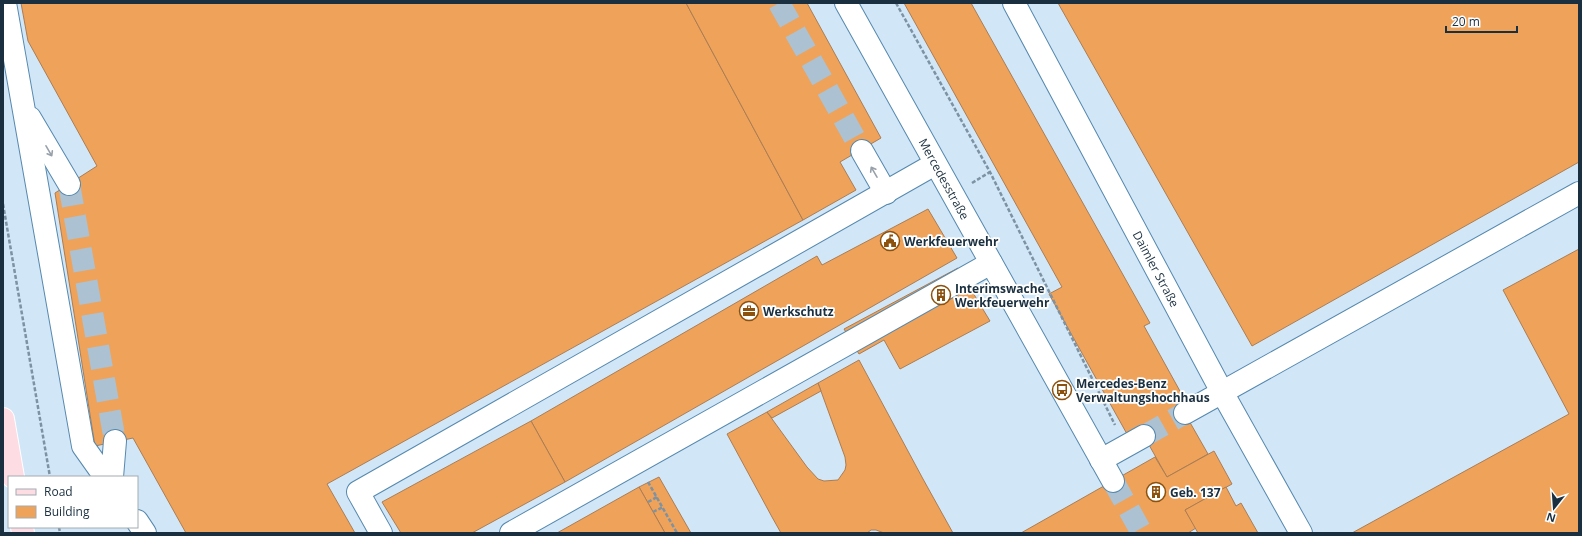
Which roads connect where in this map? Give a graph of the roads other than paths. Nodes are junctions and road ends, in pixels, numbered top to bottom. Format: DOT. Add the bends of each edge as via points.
graph roads {
  1 [pos="5,3"];
  2 [pos="846,3"];
  3 [pos="1014,3"];
  4 [pos="23,105"];
  5 [pos="862,151"];
  6 [pos="936,164"];
  7 [pos="69,184"];
  8 [pos="886,192"];
  9 [pos="1579,193"];
  10 [pos="991,263"];
  11 [pos="1222,392"];
  12 [pos="1185,413"];
  13 [pos="3,419"];
  14 [pos="1144,436"];
  15 [pos="115,441"];
  16 [pos="1101,460"];
  17 [pos="13,476"];
  18 [pos="104,476"];
  19 [pos="112,476"];
  20 [pos="1113,481"];
  21 [pos="138,522"];
  22 [pos="146,533"];
  23 [pos="381,533"];
  24 [pos="511,533"];
  25 [pos="1301,533"];
  1 -- 4 [label="street"];
  2 -- 6 [label="street, Mercedesstraße"];
  3 -- 11 [label="street, Daimler Straße"];
  4 -- 7 [label="street, one-way"];
  4 -- 18 [label="street" via="83,446"];
  8 -- 5 [label="street, one-way"];
  6 -- 8 [label="street"];
  6 -- 10 [label="street, Mercedesstraße"];
  8 -- 23 [label="street" via="358,492"];
  9 -- 11 [label="street"];
  10 -- 16 [label="street, Mercedesstraße"];
  10 -- 24 [label="street"];
  11 -- 12 [label="street"];
  11 -- 25 [label="street, Daimler Straße"];
  13 -- 17 [label="main road"];
  14 -- 16 [label="street"];
  15 -- 19 [label="street"];
  16 -- 20 [label="street, Mercedesstraße"];
  21 -- 22 [label="street"];
}
